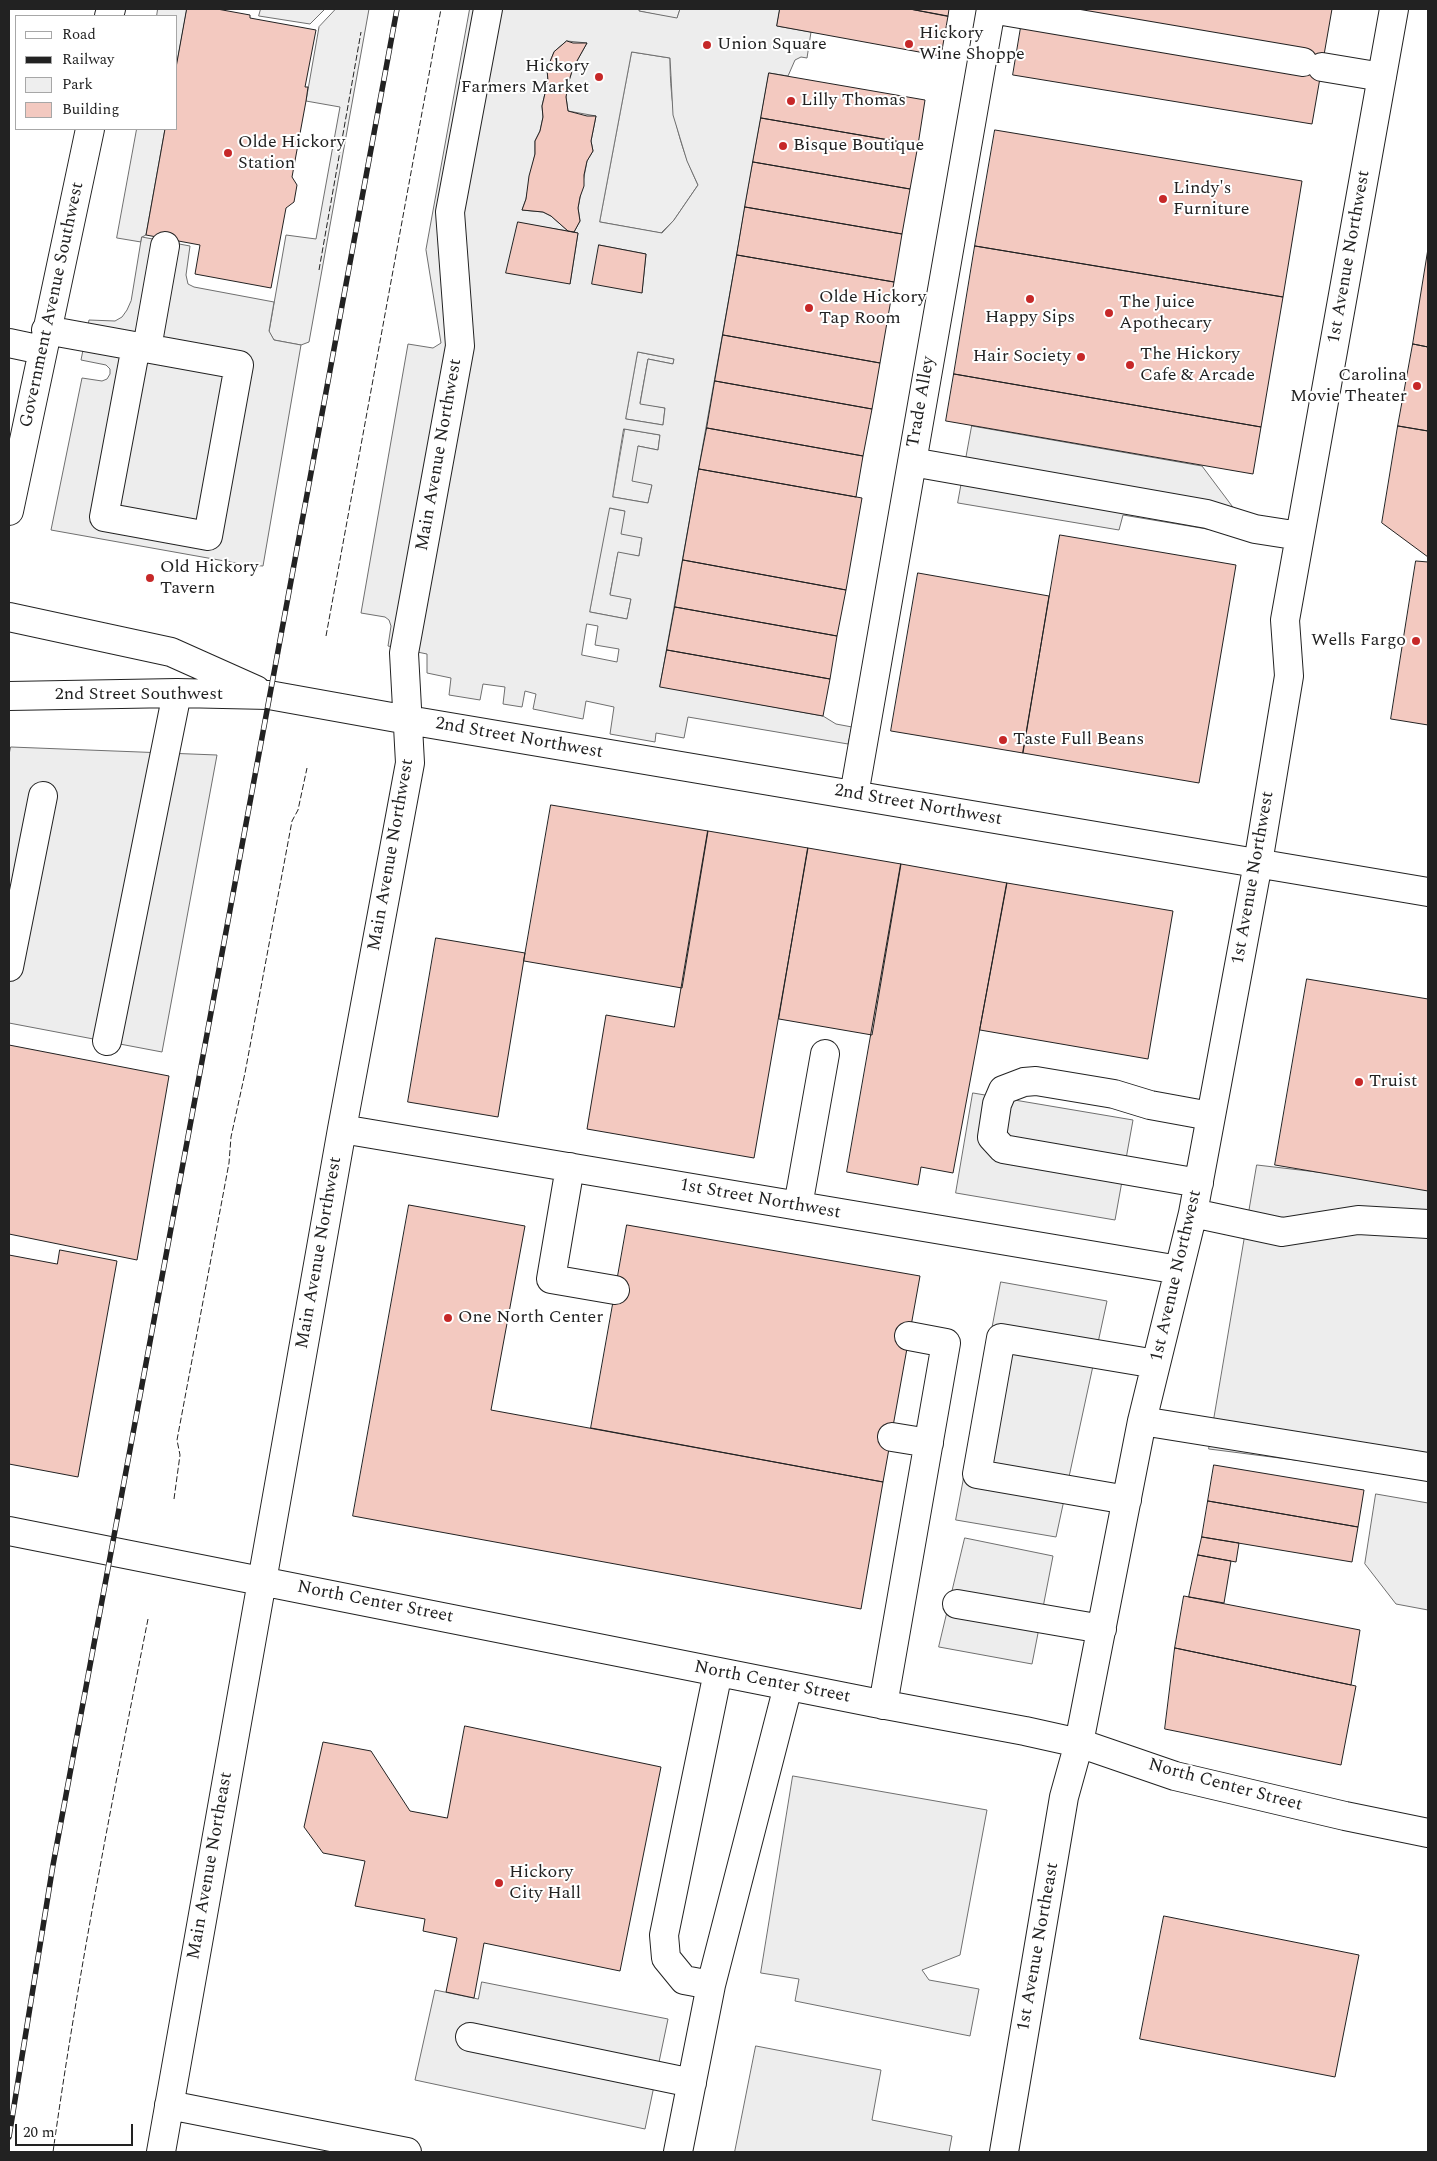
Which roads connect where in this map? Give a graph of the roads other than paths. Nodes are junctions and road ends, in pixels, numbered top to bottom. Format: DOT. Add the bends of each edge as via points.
graph roads {
  1 [pos="488,9"];
  2 [pos="991,9"];
  3 [pos="1394,9"];
  4 [pos="1382,77"];
  5 [pos="90,130"];
  6 [pos="165,246"];
  7 [pos="44,340"];
  8 [pos="9,343"];
  9 [pos="141,347"];
  10 [pos="912,462"];
  11 [pos="9,511"];
  12 [pos="1300,536"];
  13 [pos="9,617"];
  14 [pos="177,694"];
  15 [pos="269,695"];
  16 [pos="9,696"];
  17 [pos="408,720"];
  18 [pos="854,795"];
  19 [pos="43,796"];
  20 [pos="1258,862"];
  21 [pos="18,874"];
  22 [pos="1428,892"];
  23 [pos="9,966"];
  24 [pos="107,1041"];
  25 [pos="825,1054"];
  26 [pos="1210,1116"];
  27 [pos="342,1128"];
  28 [pos="570,1167"];
  29 [pos="1198,1183"];
  30 [pos="798,1206"];
  31 [pos="1193,1213"];
  32 [pos="1428,1224"];
  33 [pos="1179,1270"];
  34 [pos="615,1290"];
  35 [pos="909,1336"];
  36 [pos="1156,1364"];
  37 [pos="1142,1421"];
  38 [pos="892,1437"];
  39 [pos="929,1443"];
  40 [pos="1428,1467"];
  41 [pos="1127,1500"];
  42 [pos="9,1531"];
  43 [pos="261,1580"];
  44 [pos="957,1604"];
  45 [pos="1102,1629"];
  46 [pos="718,1672"];
  47 [pos="788,1686"];
  48 [pos="883,1705"];
  49 [pos="1079,1743"];
  50 [pos="1428,1833"];
  51 [pos="711,1985"];
  52 [pos="470,2037"];
  53 [pos="692,2083"];
  54 [pos="169,2105"];
  55 [pos="161,2152"];
  56 [pos="407,2152"];
  57 [pos="678,2152"];
  58 [pos="1004,2152"];
  1 -- 17 [label="street, Main Avenue Northwest" via="450,212 460,346 404,653"];
  2 -- 4 [label="street"];
  2 -- 10 [label="street, Trade Alley"];
  3 -- 4 [label="street, 1st Avenue Northwest"];
  4 -- 12 [label="street, 1st Avenue Northwest"];
  5 -- 7 [label="street, Government Avenue Southwest"];
  6 -- 9 [label="street"];
  7 -- 8 [label="street"];
  7 -- 9 [label="street"];
  7 -- 11 [label="street, Government Avenue Southwest"];
  9 -- 9 [label="street" via="239,365 208,536 104,517"];
  10 -- 12 [label="street" via="1207,514 1255,529"];
  10 -- 18 [label="street, Trade Alley"];
  12 -- 20 [label="street, 1st Avenue Northwest" via="1285,620 1289,676"];
  13 -- 15 [label="street, 2nd Street Southwest" via="171,652"];
  14 -- 15 [label="street, 2nd Street Southwest"];
  14 -- 16 [label="street, 2nd Street Southwest"];
  14 -- 24 [label="street"];
  15 -- 17 [label="street, 2nd Street Southwest"];
  17 -- 18 [label="street, 2nd Street Northwest"];
  17 -- 27 [label="street, Main Avenue Northwest" via="410,763"];
  18 -- 20 [label="street, 2nd Street Northwest"];
  19 -- 21 [label="street"];
  20 -- 22 [label="street, 2nd Street Northwest"];
  20 -- 26 [label="street, 1st Avenue Northwest"];
  21 -- 23 [label="street"];
  25 -- 30 [label="street"];
  26 -- 29 [label="street, 1st Avenue Northwest"];
  26 -- 29 [label="street" via="1150,1105 1114,1094 1036,1081 1003,1090 997,1104 992,1137 1003,1149"];
  27 -- 28 [label="street, 1st Street Northwest"];
  27 -- 43 [label="street, Main Avenue Northwest"];
  28 -- 30 [label="street, 1st Street Northwest"];
  28 -- 34 [label="street" via="551,1279"];
  29 -- 31 [label="street, 1st Avenue Northwest"];
  30 -- 33 [label="street, 1st Street Northwest"];
  31 -- 32 [label="street" via="1282,1232 1358,1220"];
  31 -- 33 [label="street, 1st Avenue Northwest"];
  33 -- 36 [label="street, 1st Avenue Northwest"];
  35 -- 39 [label="street" via="946,1342"];
  36 -- 37 [label="street, 1st Avenue Northwest"];
  36 -- 41 [label="street" via="1001,1338 977,1474"];
  37 -- 40 [label="street"];
  37 -- 41 [label="street, 1st Avenue Northwest"];
  38 -- 39 [label="street"];
  39 -- 48 [label="street"];
  41 -- 45 [label="street, 1st Avenue Northwest"];
  42 -- 43 [label="street, North Center Street"];
  43 -- 46 [label="street, North Center Street"];
  43 -- 54 [label="street, Main Avenue Northeast"];
  44 -- 45 [label="street"];
  45 -- 49 [label="street, 1st Avenue Northwest"];
  46 -- 47 [label="street, North Center Street"];
  46 -- 51 [label="street" via="664,1935 666,1958 684,1980"];
  47 -- 48 [label="street, North Center Street"];
  47 -- 51 [label="street"];
  48 -- 49 [label="street, North Center Street"];
  49 -- 50 [label="street, North Center Street" via="1175,1776"];
  49 -- 58 [label="street, 1st Avenue Northeast" via="1064,1798"];
  51 -- 53 [label="street"];
  52 -- 53 [label="street"];
  53 -- 57 [label="street"];
  54 -- 55 [label="street, Main Avenue Northeast"];
  54 -- 56 [label="street"];
}
